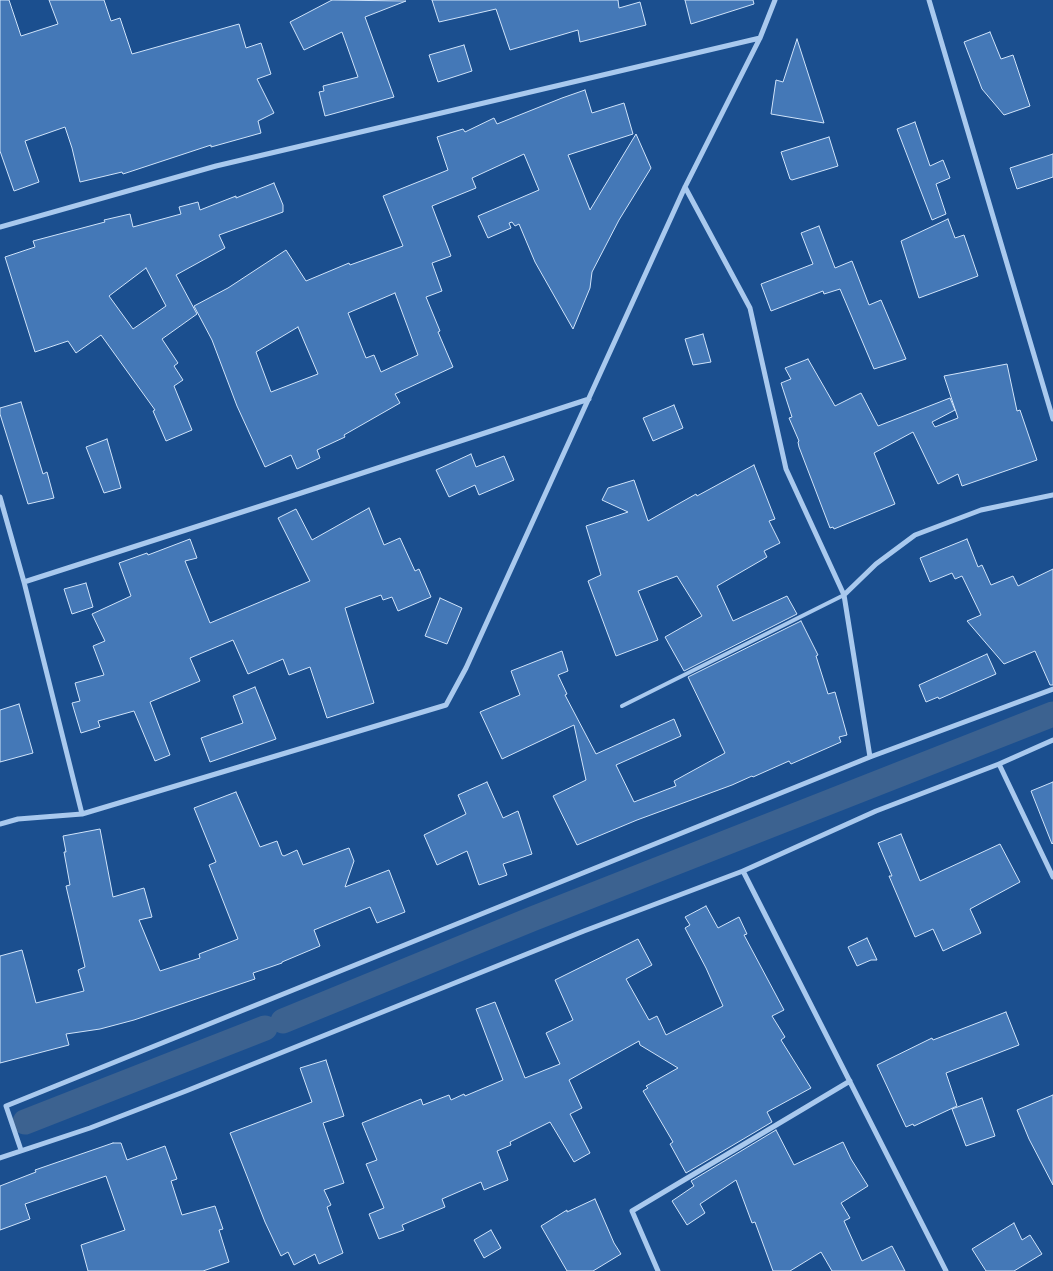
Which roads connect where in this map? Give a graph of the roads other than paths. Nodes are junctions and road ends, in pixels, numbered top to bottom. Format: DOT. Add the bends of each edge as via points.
graph roads {
  1 [pos="775,0"];
  2 [pos="929,0"];
  3 [pos="760,38"];
  4 [pos="685,187"];
  5 [pos="0,227"];
  6 [pos="588,399"];
  7 [pos="1053,419"];
  8 [pos="1053,495"];
  9 [pos="0,497"];
  10 [pos="24,582"];
  11 [pos="844,595"];
  12 [pos="1053,689"];
  13 [pos="622,706"];
  14 [pos="1053,740"];
  15 [pos="870,757"];
  16 [pos="999,764"];
  17 [pos="82,814"];
  18 [pos="0,824"];
  19 [pos="743,871"];
  20 [pos="1053,877"];
  21 [pos="850,1081"];
  22 [pos="6,1106"];
  23 [pos="0,1108"];
  24 [pos="21,1150"];
  25 [pos="0,1158"];
  26 [pos="658,1271"];
  27 [pos="946,1271"];
  1 -- 3 [label="street"];
  2 -- 7 [label="street"];
  3 -- 4 [label="street"];
  3 -- 5 [label="street" via="216,166"];
  4 -- 6 [label="street"];
  4 -- 11 [label="street" via="750,308 786,470"];
  6 -- 10 [label="street"];
  6 -- 17 [label="street" via="466,668 446,705"];
  8 -- 11 [label="street" via="981,510 915,535 876,564"];
  9 -- 10 [label="street"];
  10 -- 17 [label="street"];
  11 -- 13 [label="lane"];
  11 -- 15 [label="street"];
  12 -- 15 [label="street"];
  14 -- 16 [label="street"];
  15 -- 22 [label="street"];
  16 -- 19 [label="street" via="876,811"];
  16 -- 20 [label="street"];
  17 -- 18 [label="street" via="18,819"];
  19 -- 21 [label="street"];
  19 -- 24 [label="street" via="584,930 186,1092"];
  21 -- 26 [label="street" via="632,1210"];
  21 -- 27 [label="street"];
  22 -- 23 [label="street"];
  22 -- 24 [label="street"];
  24 -- 25 [label="street"];
}
